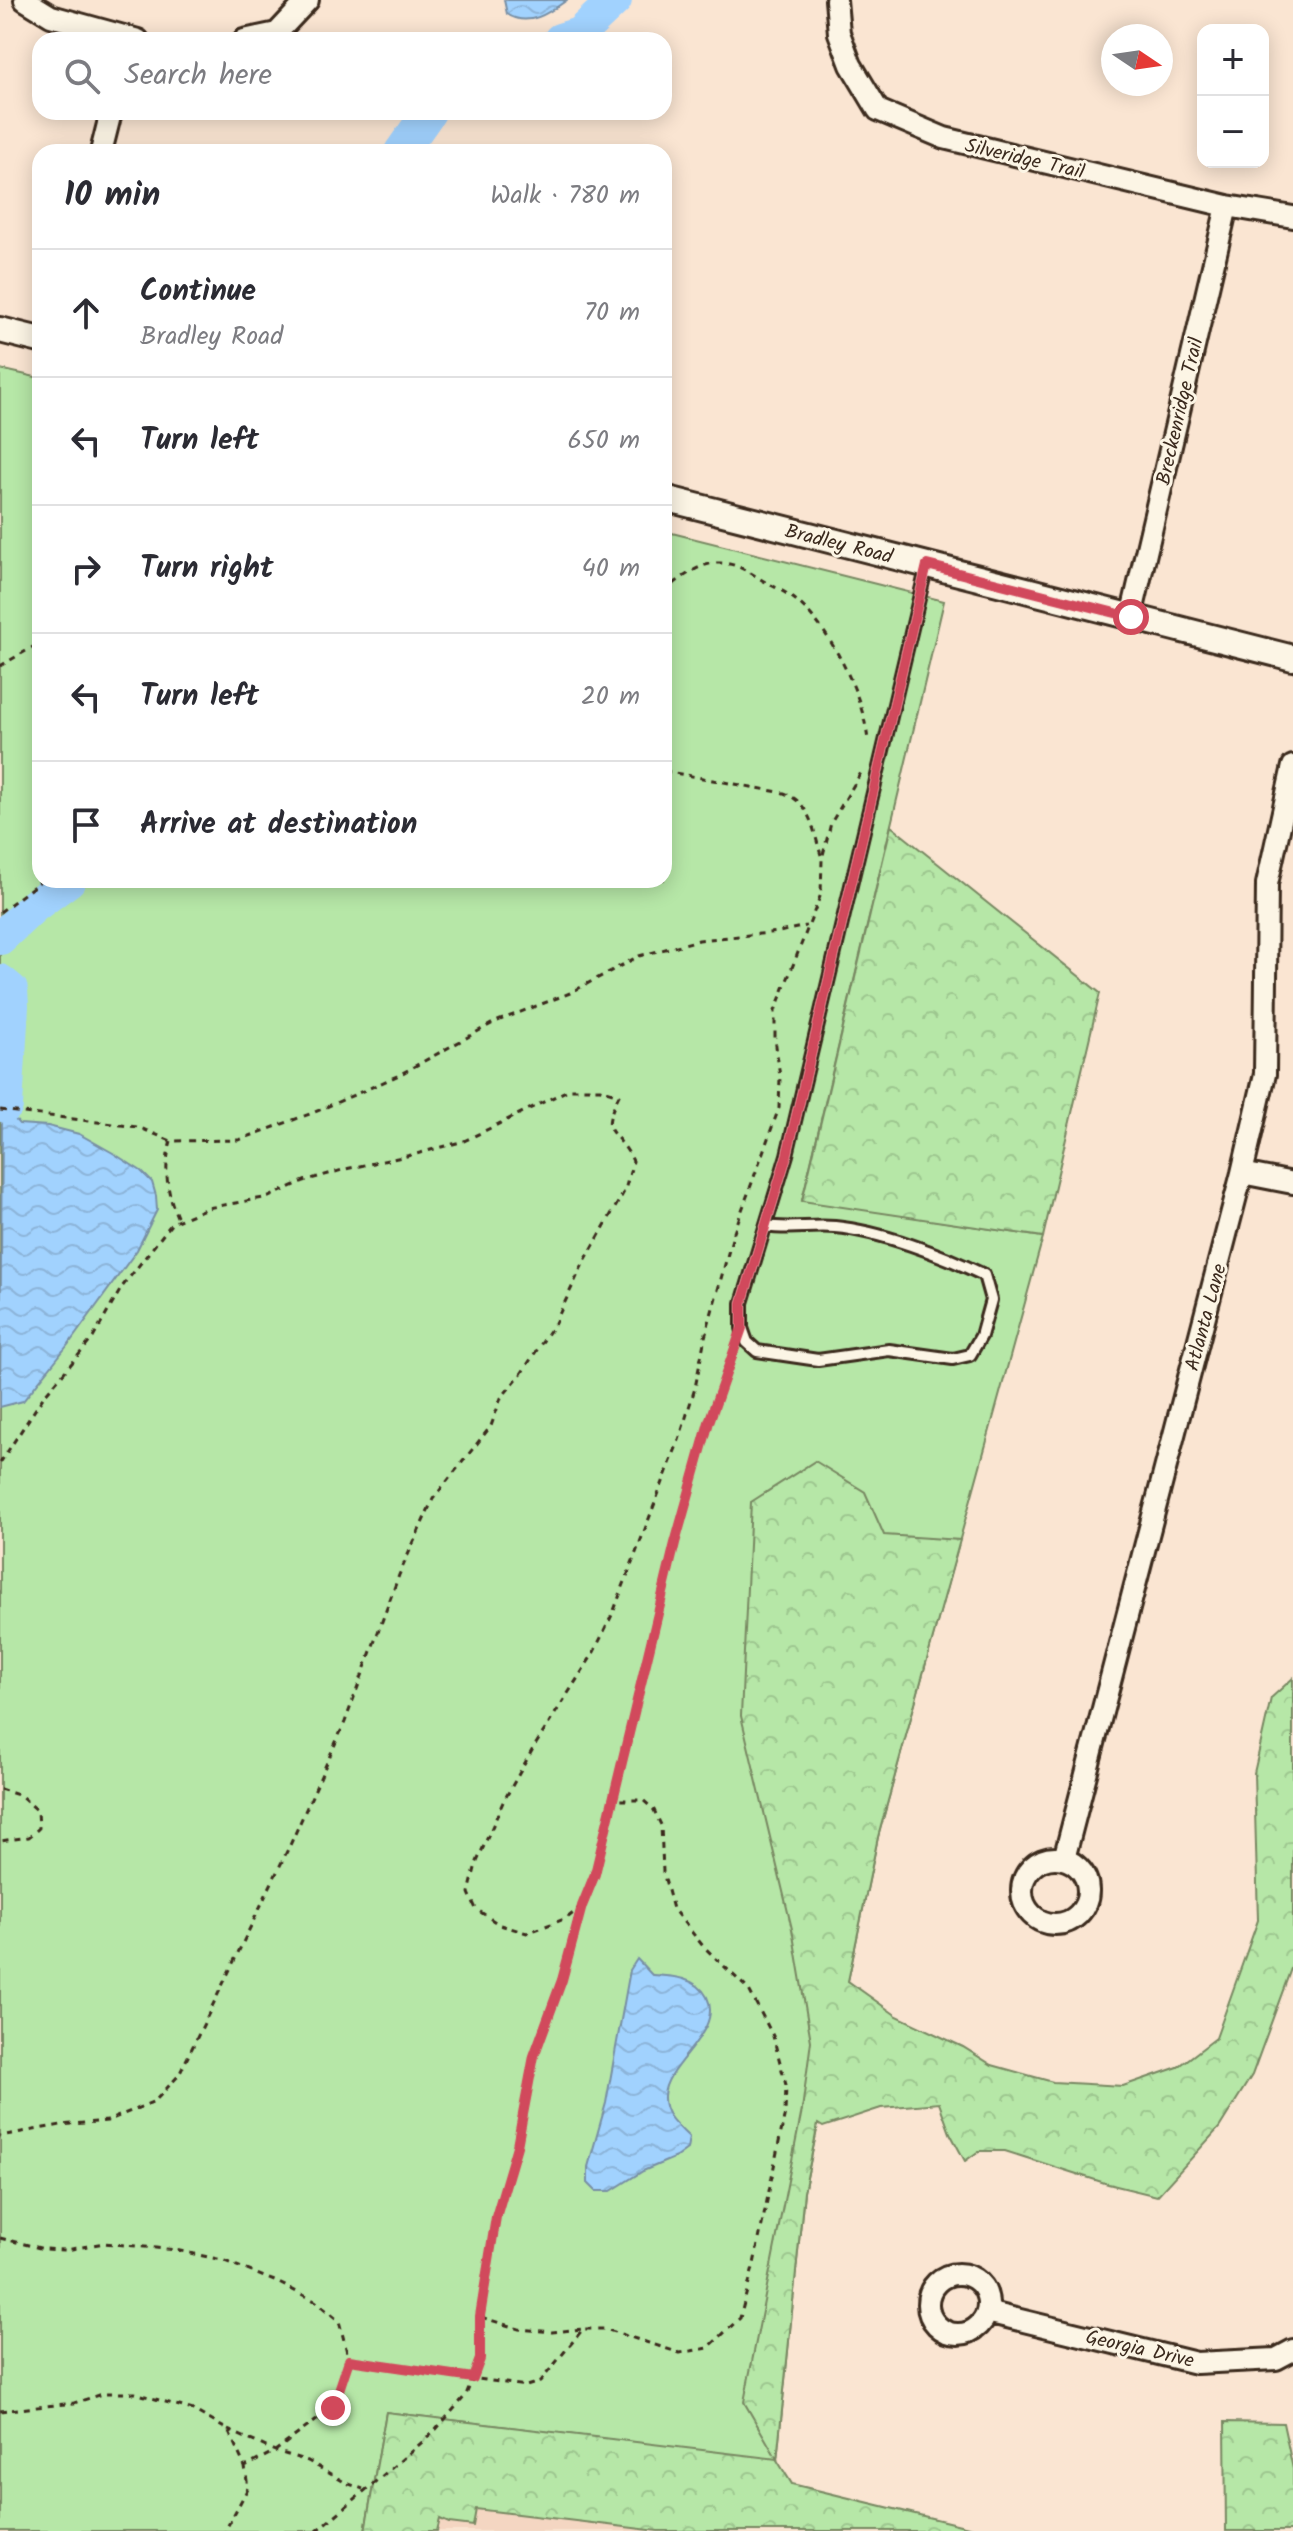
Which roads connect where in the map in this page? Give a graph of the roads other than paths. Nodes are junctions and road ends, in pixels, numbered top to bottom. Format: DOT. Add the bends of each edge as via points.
graph roads {
  1 [pos="25,0"];
  2 [pos="308,0"];
  3 [pos="836,0"];
  4 [pos="104,32"];
  5 [pos="278,32"];
  6 [pos="109,120"];
  7 [pos="103,144"];
  8 [pos="1227,206"];
  9 [pos="1293,217"];
  10 [pos="0,330"];
  11 [pos="32,338"];
  12 [pos="672,500"];
  13 [pos="927,565"];
  14 [pos="1131,617"];
  15 [pos="1293,658"];
  16 [pos="1293,766"];
  17 [pos="1242,1173"];
  18 [pos="1293,1183"];
  19 [pos="766,1226"];
  20 [pos="1064,1859"];
  21 [pos="987,2312"];
  22 [pos="1293,2350"];
  1 -- 4 [label="street" via="51,16"];
  2 -- 5 [label="street"];
  3 -- 8 [label="street, Silveridge Trail" via="839,33 851,65 878,110 944,138"];
  6 -- 7 [label="street"];
  8 -- 9 [label="street, Silveridge Trail"];
  8 -- 14 [label="street, Breckenridge Trail"];
  10 -- 11 [label="street"];
  12 -- 13 [label="street, Bradley Road"];
  13 -- 14 [label="street, Bradley Road"];
  13 -- 19 [label="lane"];
  14 -- 15 [label="street, Bradley Road"];
  16 -- 17 [label="street, Atlanta Lane" via="1267,884 1265,1074"];
  17 -- 18 [label="street"];
  17 -- 20 [label="street, Atlanta Lane"];
  19 -- 19 [label="lane" via="742,1303 742,1328 757,1351 818,1360 889,1350 953,1359 970,1355 981,1336 991,1300 984,1275 861,1231"];
  21 -- 22 [label="street, Georgia Drive" via="1196,2363 1276,2359"];
}
